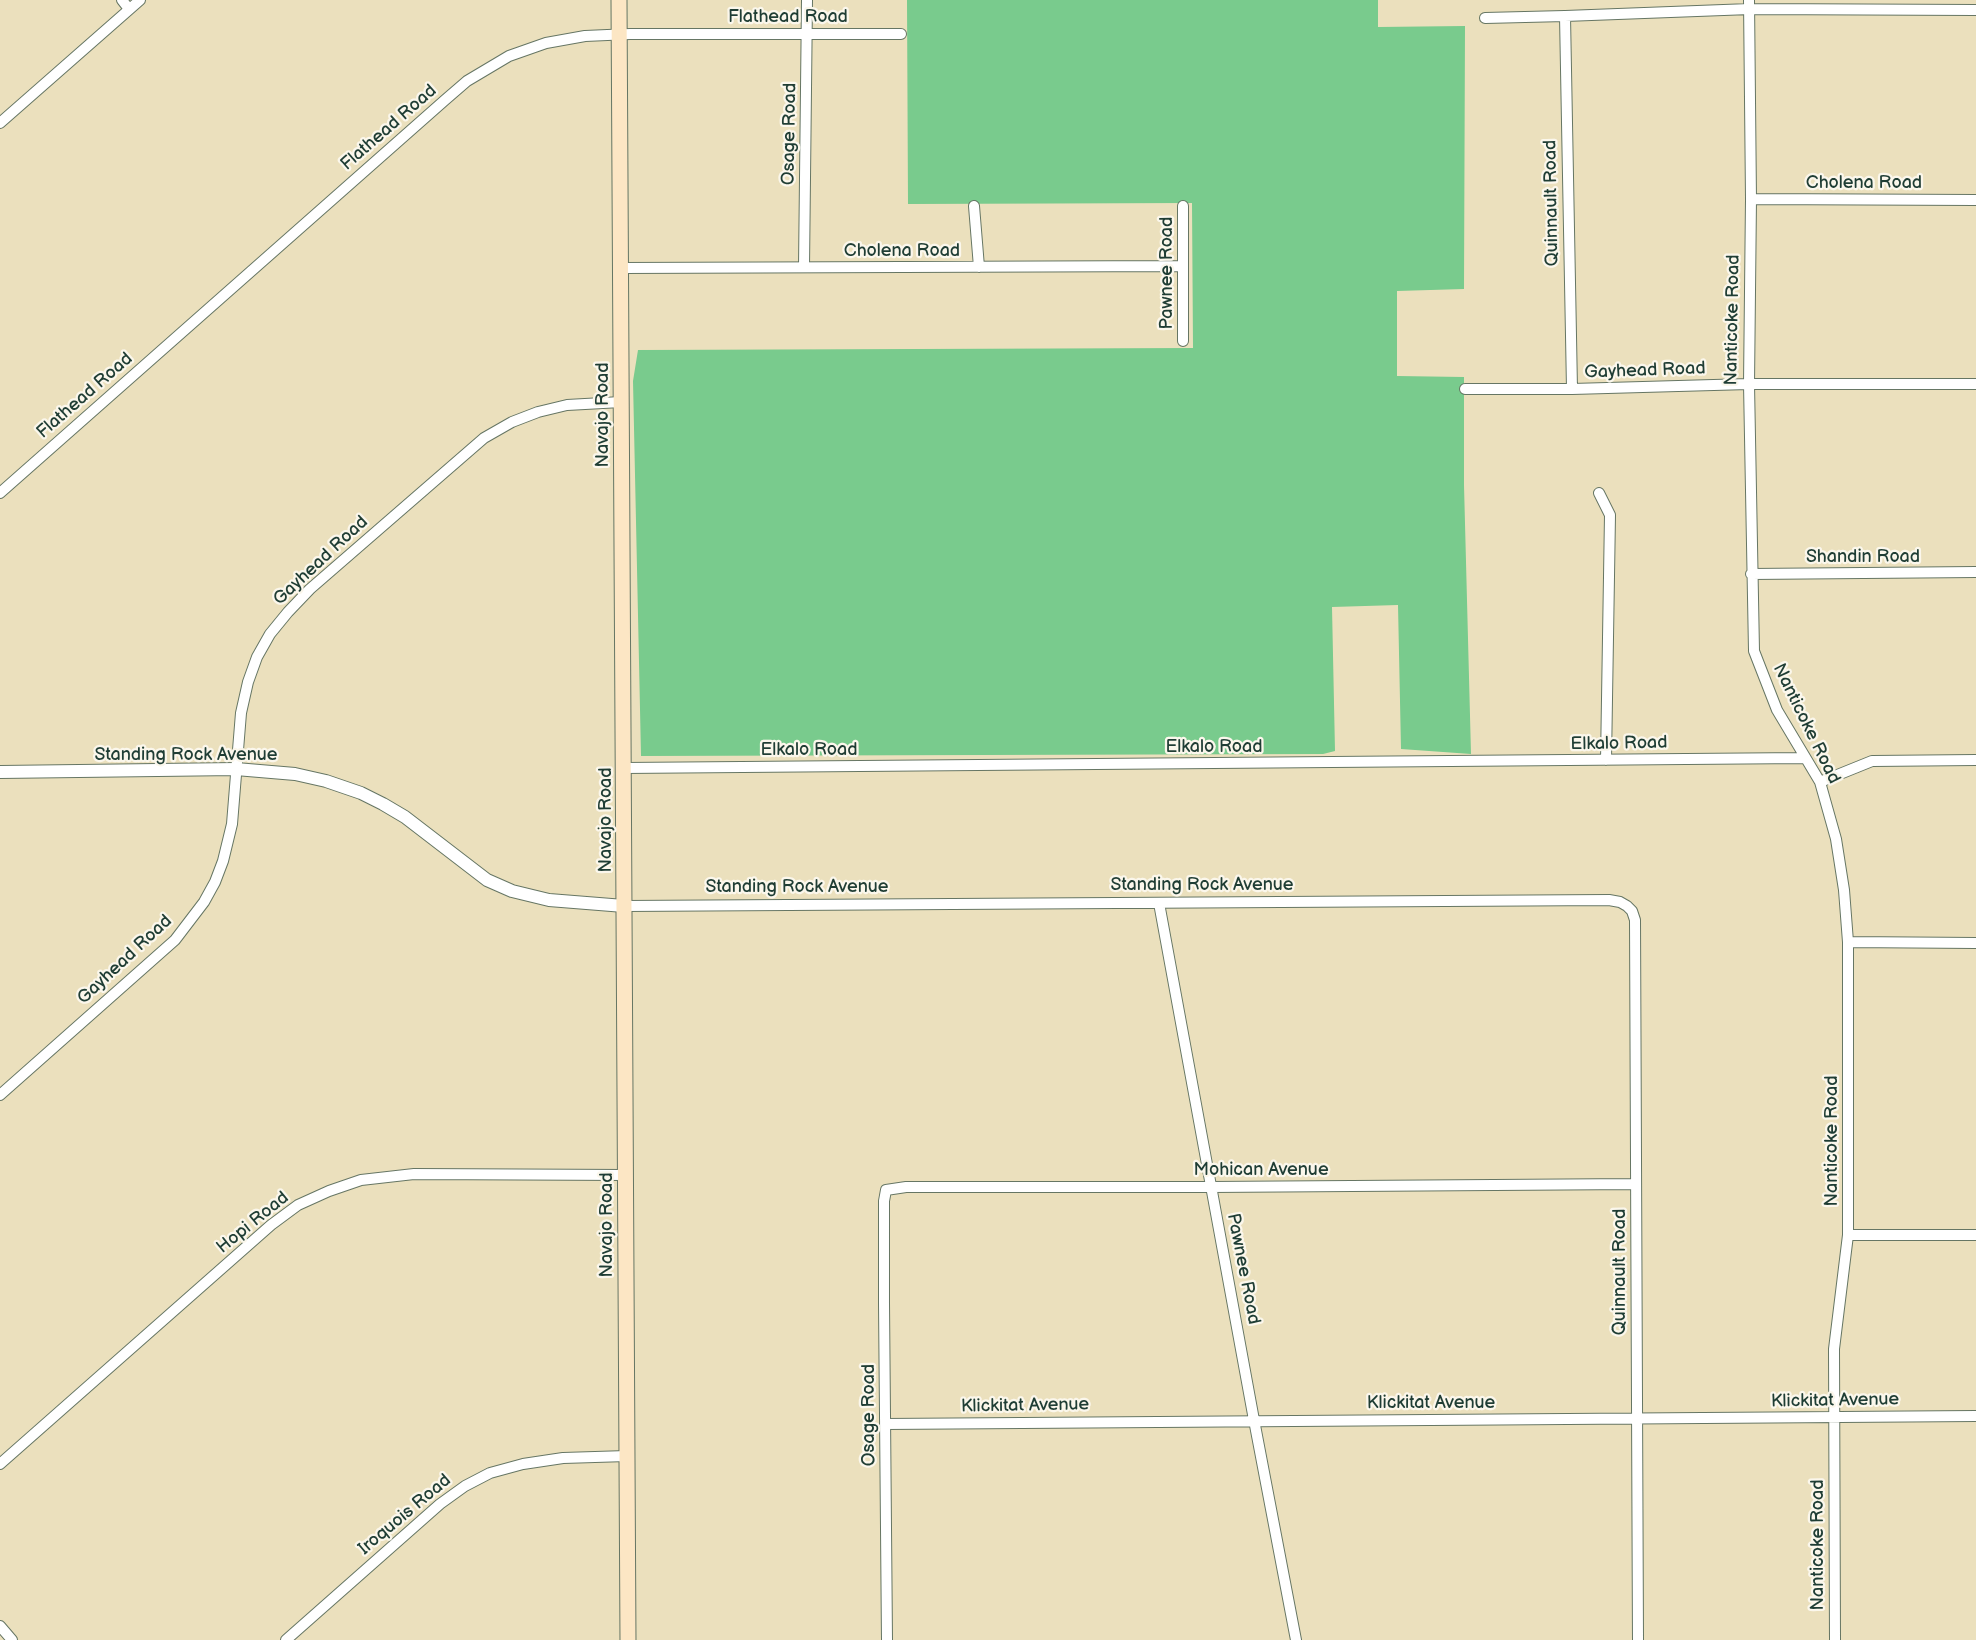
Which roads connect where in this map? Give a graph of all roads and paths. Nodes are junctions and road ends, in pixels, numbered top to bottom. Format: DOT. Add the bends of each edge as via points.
graph roads {
  1 [pos="122,0"];
  2 [pos="140,0"];
  3 [pos="619,0"];
  4 [pos="807,0"];
  5 [pos="1749,4"];
  6 [pos="129,9"];
  7 [pos="1976,10"];
  8 [pos="1565,16"];
  9 [pos="1485,18"];
  10 [pos="807,33"];
  11 [pos="619,34"];
  12 [pos="901,34"];
  13 [pos="0,123"];
  14 [pos="1751,199"];
  15 [pos="1976,200"];
  16 [pos="974,206"];
  17 [pos="1183,206"];
  18 [pos="1183,266"];
  19 [pos="804,267"];
  20 [pos="979,267"];
  21 [pos="622,268"];
  22 [pos="1183,341"];
  23 [pos="1749,384"];
  24 [pos="1976,384"];
  25 [pos="1466,389"];
  26 [pos="1572,389"];
  27 [pos="621,402"];
  28 [pos="0,493"];
  29 [pos="1598,493"];
  30 [pos="1976,572"];
  31 [pos="1751,574"];
  32 [pos="1804,758"];
  33 [pos="1606,760"];
  34 [pos="1976,760"];
  35 [pos="624,768"];
  36 [pos="236,769"];
  37 [pos="0,772"];
  38 [pos="1820,782"];
  39 [pos="1159,903"];
  40 [pos="624,906"];
  41 [pos="1627,906"];
  42 [pos="1848,942"];
  43 [pos="1976,942"];
  44 [pos="0,1095"];
  45 [pos="626,1175"];
  46 [pos="1635,1184"];
  47 [pos="1211,1187"];
  48 [pos="886,1190"];
  49 [pos="1848,1235"];
  50 [pos="1976,1235"];
  51 [pos="1976,1416"];
  52 [pos="1834,1417"];
  53 [pos="1636,1418"];
  54 [pos="1254,1420"];
  55 [pos="885,1424"];
  56 [pos="627,1456"];
  57 [pos="0,1464"];
  58 [pos="0,1626"];
  59 [pos="12,1640"];
  60 [pos="286,1640"];
  61 [pos="628,1640"];
  62 [pos="887,1640"];
  63 [pos="1296,1640"];
  64 [pos="1638,1640"];
  65 [pos="1835,1640"];
  1 -- 6 [label="street"];
  2 -- 6 [label="street"];
  3 -- 11 [label="main road, Navajo Road"];
  4 -- 10 [label="street, Osage Road"];
  5 -- 7 [label="street"];
  5 -- 8 [label="street"];
  5 -- 14 [label="street, Nanticoke Road"];
  6 -- 13 [label="street"];
  8 -- 9 [label="street"];
  8 -- 26 [label="street, Quinnault Road"];
  10 -- 11 [label="street, Flathead Road"];
  10 -- 12 [label="street, Flathead Road"];
  10 -- 19 [label="street, Osage Road"];
  11 -- 21 [label="main road, Navajo Road"];
  11 -- 28 [label="street, Flathead Road" via="564,38 527,49 467,81"];
  14 -- 15 [label="street, Cholena Road"];
  14 -- 23 [label="street, Nanticoke Road"];
  16 -- 20 [label="street"];
  17 -- 18 [label="street, Pawnee Road"];
  18 -- 20 [label="street, Cholena Road"];
  18 -- 22 [label="street, Pawnee Road"];
  19 -- 20 [label="street, Cholena Road"];
  19 -- 21 [label="street, Cholena Road"];
  21 -- 27 [label="main road, Navajo Road"];
  23 -- 24 [label="street, Gayhead Road"];
  23 -- 26 [label="street, Gayhead Road"];
  23 -- 31 [label="street, Nanticoke Road"];
  25 -- 26 [label="street, Gayhead Road"];
  27 -- 35 [label="main road, Navajo Road"];
  27 -- 36 [label="street, Gayhead Road" via="567,405 538,412 484,438 310,589 270,634 257,657 241,713"];
  29 -- 33 [label="street" via="1610,515"];
  30 -- 31 [label="street, Shandin Road"];
  31 -- 32 [label="street, Nanticoke Road" via="1754,651 1777,710"];
  32 -- 33 [label="street, Elkalo Road"];
  32 -- 38 [label="street, Nanticoke Road"];
  33 -- 35 [label="street, Elkalo Road"];
  34 -- 38 [label="street" via="1872,762"];
  35 -- 40 [label="main road, Navajo Road"];
  36 -- 37 [label="street, Standing Rock Avenue"];
  36 -- 40 [label="street, Standing Rock Avenue" via="295,774 361,792 405,817 487,880 512,891 549,900"];
  36 -- 44 [label="street, Gayhead Road" via="232,824 223,861 212,889 191,921 174,940"];
  38 -- 42 [label="street, Nanticoke Road" via="1836,838"];
  39 -- 40 [label="street, Standing Rock Avenue"];
  39 -- 41 [label="street, Standing Rock Avenue" via="1609,900"];
  39 -- 47 [label="street, Pawnee Road"];
  40 -- 45 [label="main road, Navajo Road"];
  41 -- 46 [label="street, Quinnault Road" via="1635,920"];
  42 -- 43 [label="street"];
  42 -- 49 [label="street, Nanticoke Road"];
  45 -- 56 [label="main road, Navajo Road"];
  45 -- 57 [label="street, Hopi Road" via="414,1174 361,1180 329,1190 271,1225"];
  46 -- 47 [label="street, Mohican Avenue"];
  46 -- 53 [label="street, Quinnault Road"];
  47 -- 48 [label="street, Mohican Avenue" via="916,1187"];
  47 -- 54 [label="street, Pawnee Road"];
  48 -- 55 [label="street, Osage Road"];
  49 -- 50 [label="street"];
  49 -- 52 [label="street, Nanticoke Road" via="1835,1332"];
  51 -- 52 [label="street, Klickitat Avenue"];
  52 -- 53 [label="street, Klickitat Avenue"];
  52 -- 65 [label="street, Nanticoke Road"];
  53 -- 54 [label="street, Klickitat Avenue"];
  53 -- 64 [label="street, Quinnault Road"];
  54 -- 55 [label="street, Klickitat Avenue"];
  54 -- 63 [label="street, Pawnee Road"];
  55 -- 62 [label="street, Osage Road"];
  56 -- 60 [label="street, Iroquois Road" via="531,1462 482,1477 440,1504"];
  56 -- 61 [label="main road, Navajo Road"];
  58 -- 59 [label="street"];
}
